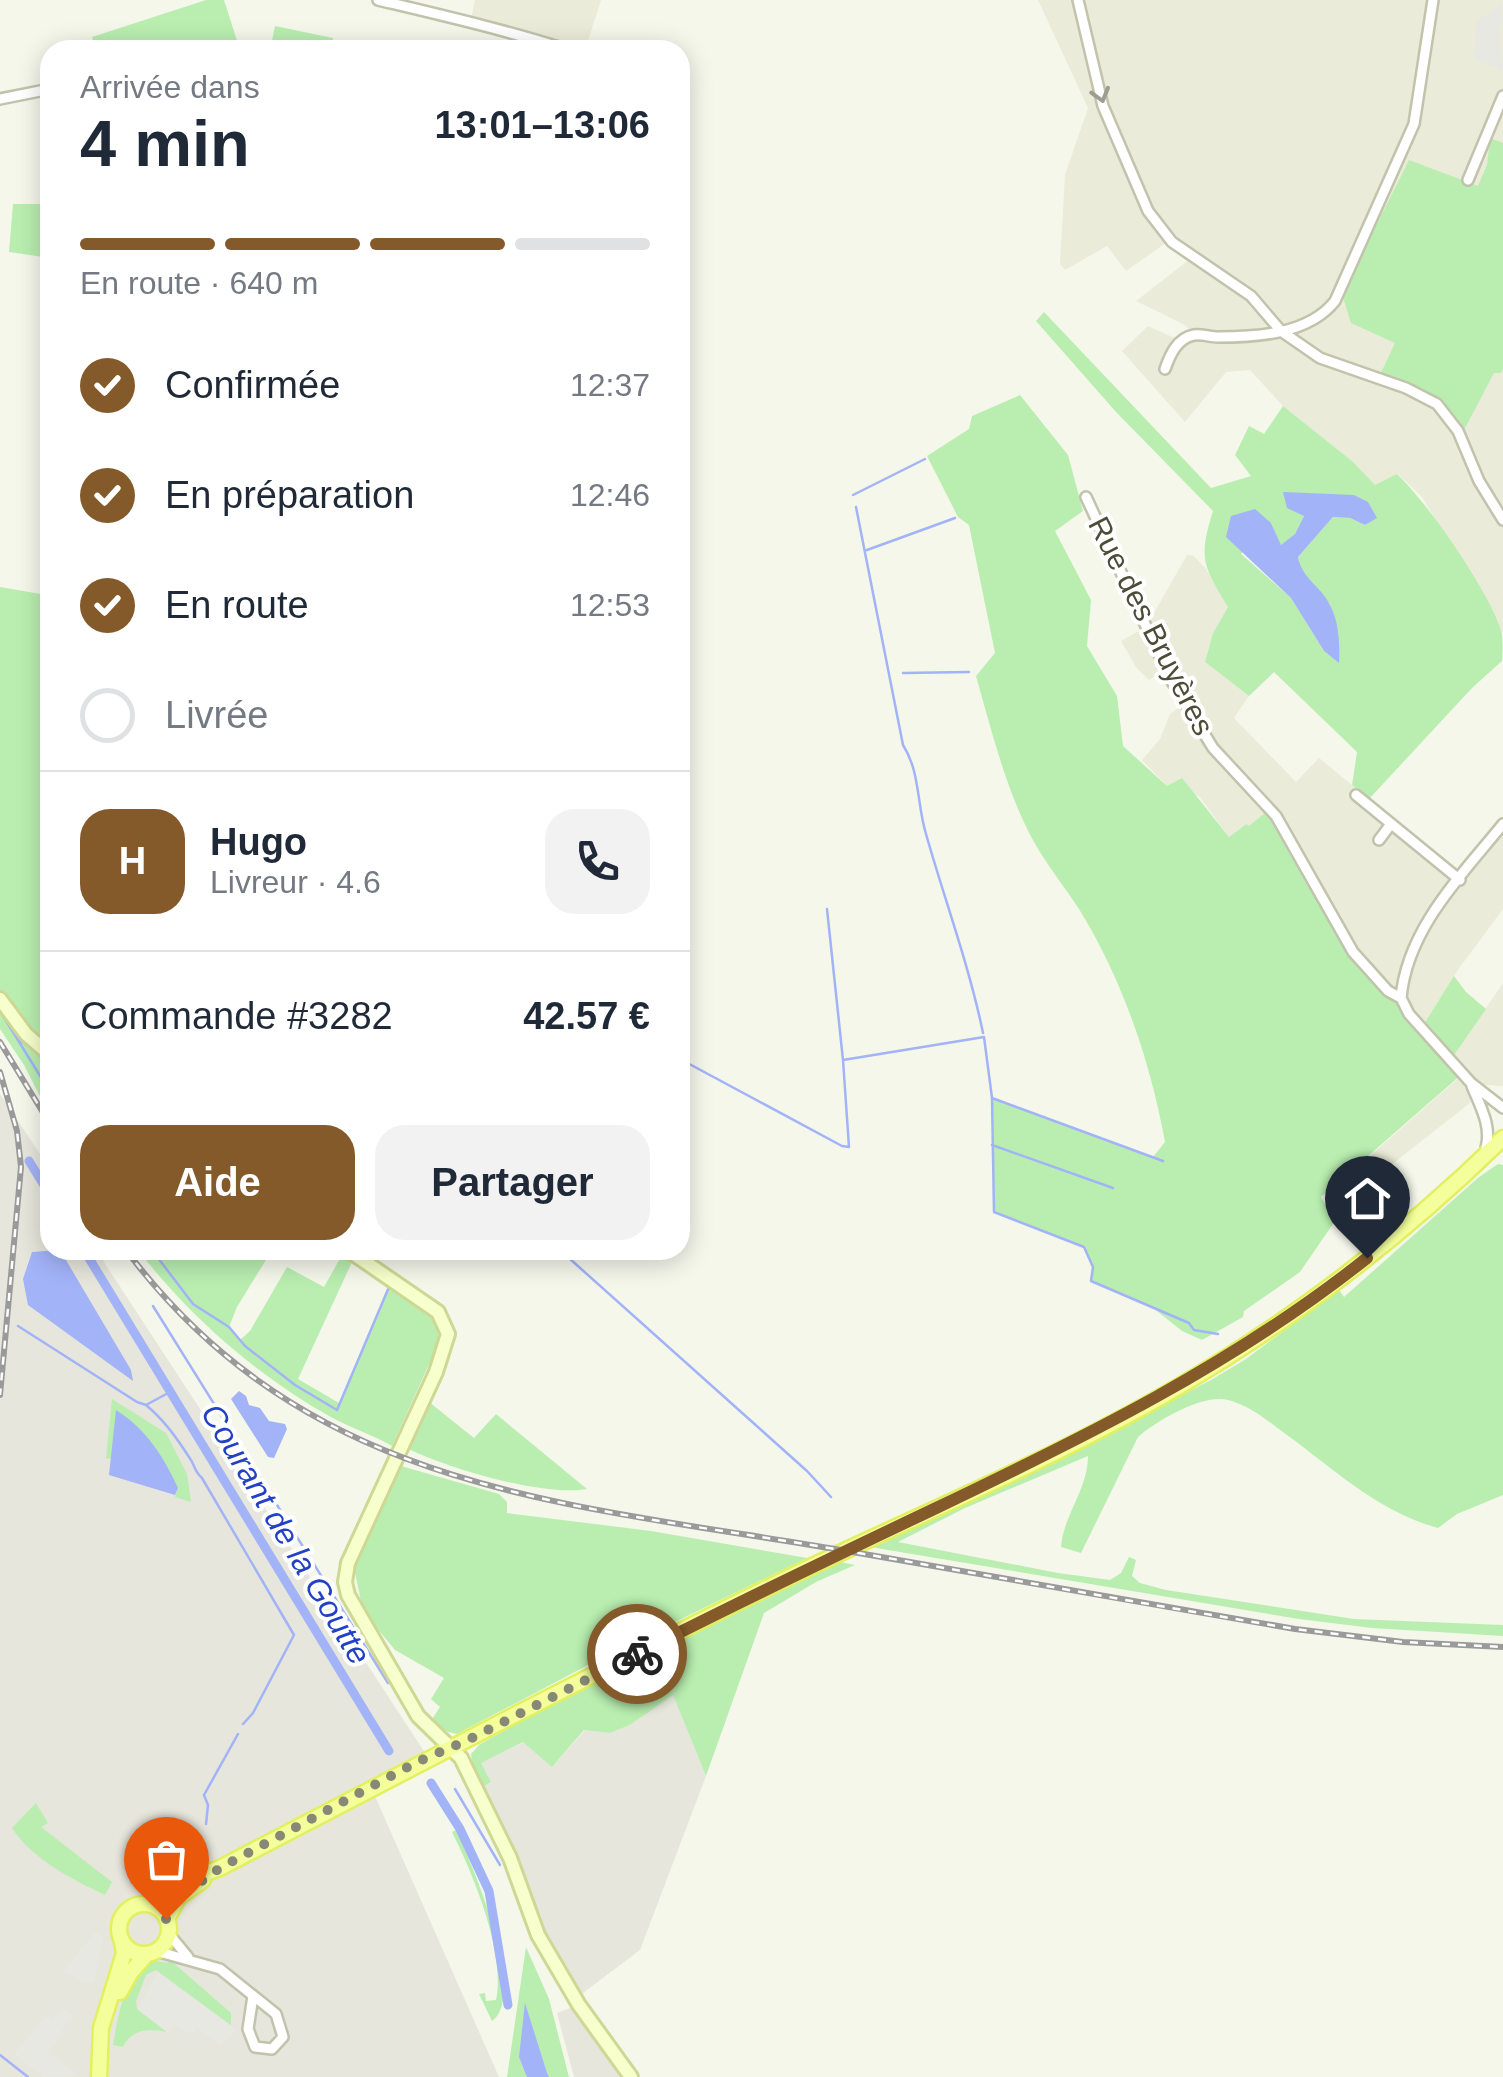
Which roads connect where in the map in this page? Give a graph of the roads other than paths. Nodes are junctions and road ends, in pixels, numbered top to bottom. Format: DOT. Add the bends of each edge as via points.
graph roads {
  1 [pos="378,0"];
  2 [pos="1078,0"];
  3 [pos="1433,0"];
  4 [pos="536,40"];
  5 [pos="40,91"];
  6 [pos="1503,96"];
  7 [pos="0,99"];
  8 [pos="1468,180"];
  9 [pos="1281,331"];
  10 [pos="1165,369"];
  11 [pos="1086,497"];
  12 [pos="1503,520"];
  13 [pos="1356,796"];
  14 [pos="1391,824"];
  15 [pos="1503,824"];
  16 [pos="1379,840"];
  17 [pos="1460,880"];
  18 [pos="1401,998"];
  19 [pos="0,999"];
  20 [pos="40,1046"];
  21 [pos="1471,1083"];
  22 [pos="1503,1108"];
  23 [pos="1503,1130"];
  24 [pos="1503,1138"];
  25 [pos="1489,1151"];
  26 [pos="363,1260"];
  27 [pos="450,1749"];
  28 [pos="220,1868"];
  29 [pos="148,1904"];
  30 [pos="168,1926"];
  31 [pos="121,1938"];
  32 [pos="152,1952"];
  33 [pos="194,1962"];
  34 [pos="254,1996"];
  35 [pos="100,2073"];
  36 [pos="631,2077"];
  1 -- 4 [label="street"];
  2 -- 9 [label="street, one-way" via="1103,106 1148,210 1172,242 1252,296"];
  3 -- 9 [label="street" via="1420,100 1399,162 1334,301 1324,314"];
  5 -- 7 [label="street"];
  6 -- 8 [label="street"];
  9 -- 10 [label="street" via="1195,335 1170,353"];
  9 -- 12 [label="street" via="1336,366 1437,404"];
  11 -- 18 [label="street, Rue des Bruyères" via="1195,721 1276,816 1353,952"];
  13 -- 14 [label="street"];
  14 -- 16 [label="street"];
  14 -- 17 [label="street"];
  15 -- 17 [label="street"];
  17 -- 18 [label="street" via="1410,951"];
  18 -- 21 [label="street, Rue des Bruyères"];
  19 -- 20 [label="street"];
  21 -- 22 [label="street, Rue des Bruyères"];
  21 -- 25 [label="street, Rue des Bruyères" via="1486,1117"];
  23 -- 25 [label="main road"];
  24 -- 25 [label="main road"];
  25 -- 27 [label="main road" via="1330,1286 1178,1387"];
  26 -- 27 [label="street" via="426,1302 448,1329 345,1582 398,1685"];
  27 -- 28 [label="main road"];
  27 -- 36 [label="street" via="461,1758 510,1858 538,1935"];
  28 -- 29 [label="main road"];
  28 -- 30 [label="main road" via="178,1898"];
  29 -- 30 [label="main road"];
  29 -- 31 [label="main road" via="126,1912"];
  30 -- 32 [label="main road"];
  30 -- 33 [label="street"];
  31 -- 32 [label="main road" via="132,1951"];
  31 -- 35 [label="main road" via="124,1953 98,2046"];
  32 -- 33 [label="street"];
  32 -- 35 [label="main road" via="120,1992"];
  33 -- 34 [label="street" via="220,1968"];
  34 -- 34 [label="street" via="280,2021 283,2037 272,2049 255,2047 249,2037"];
}
